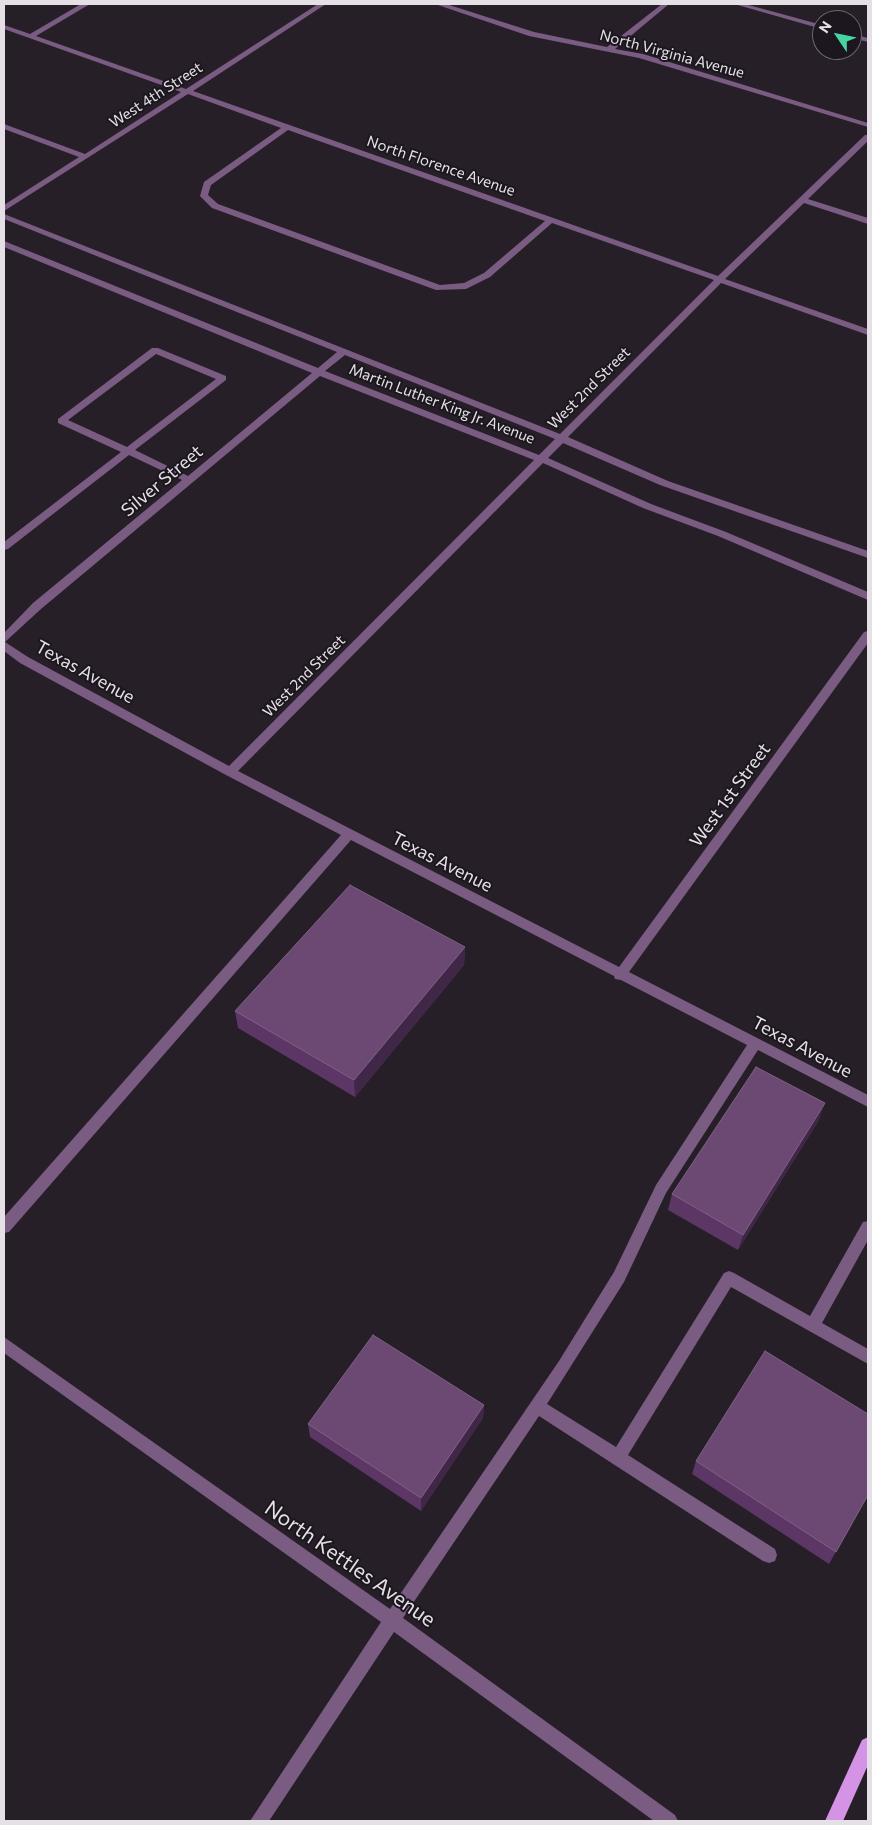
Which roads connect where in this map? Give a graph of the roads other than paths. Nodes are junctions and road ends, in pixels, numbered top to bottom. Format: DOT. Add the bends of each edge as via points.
graph roads {
  1 [pos="86,4"];
  2 [pos="323,4"];
  3 [pos="438,4"];
  4 [pos="666,4"];
  5 [pos="738,4"];
  6 [pos="812,24"];
  7 [pos="4,28"];
  8 [pos="29,36"];
  9 [pos="608,50"];
  10 [pos="186,92"];
  11 [pos="4,126"];
  12 [pos="868,126"];
  13 [pos="287,127"];
  14 [pos="868,137"];
  15 [pos="86,157"];
  16 [pos="802,200"];
  17 [pos="4,209"];
  18 [pos="4,216"];
  19 [pos="551,220"];
  20 [pos="868,221"];
  21 [pos="4,244"];
  22 [pos="720,278"];
  23 [pos="868,332"];
  24 [pos="344,351"];
  25 [pos="319,372"];
  26 [pos="561,438"];
  27 [pos="128,451"];
  28 [pos="541,458"];
  29 [pos="189,480"];
  30 [pos="4,547"];
  31 [pos="868,555"];
  32 [pos="868,596"];
  33 [pos="868,635"];
  34 [pos="4,639"];
  35 [pos="4,646"];
  36 [pos="230,772"];
  37 [pos="349,834"];
  38 [pos="620,975"];
  39 [pos="756,1042"];
  40 [pos="868,1101"];
  41 [pos="4,1227"];
  42 [pos="868,1227"];
  43 [pos="812,1326"];
  44 [pos="4,1344"];
  45 [pos="868,1357"];
  46 [pos="537,1406"];
  47 [pos="618,1457"];
  48 [pos="769,1555"];
  49 [pos="392,1620"];
  50 [pos="868,1746"];
  51 [pos="259,1821"];
  52 [pos="669,1821"];
  53 [pos="834,1821"];
  1 -- 8 [label="street"];
  2 -- 10 [label="street, West 4th Street"];
  3 -- 9 [label="street, North Virginia Avenue" via="532,34"];
  4 -- 9 [label="street"];
  5 -- 6 [label="street"];
  7 -- 8 [label="street, North Florence Avenue"];
  8 -- 10 [label="street, North Florence Avenue"];
  9 -- 12 [label="street, North Virginia Avenue" via="640,56"];
  10 -- 13 [label="street, North Florence Avenue"];
  10 -- 15 [label="street, West 4th Street"];
  11 -- 15 [label="street"];
  13 -- 19 [label="street, North Florence Avenue"];
  13 -- 19 [label="street" via="207,184 204,196 215,206 439,288 466,286 486,275"];
  14 -- 16 [label="street, West 2nd Street"];
  15 -- 17 [label="street, West 4th Street"];
  16 -- 20 [label="street"];
  16 -- 22 [label="street, West 2nd Street"];
  18 -- 24 [label="street, Martin Luther King Jr. Avenue"];
  19 -- 22 [label="street, North Florence Avenue"];
  21 -- 25 [label="street, Martin Luther King Jr. Avenue"];
  22 -- 23 [label="street, North Florence Avenue"];
  22 -- 26 [label="street, West 2nd Street"];
  24 -- 25 [label="street, Silver Street"];
  24 -- 26 [label="street, Martin Luther King Jr. Avenue"];
  25 -- 28 [label="street, Martin Luther King Jr. Avenue"];
  25 -- 29 [label="street, Silver Street"];
  26 -- 28 [label="street, West 2nd Street"];
  26 -- 31 [label="street, Martin Luther King Jr. Avenue" via="664,483"];
  27 -- 27 [label="street" via="61,421 155,350 223,378"];
  27 -- 29 [label="street"];
  27 -- 30 [label="street"];
  28 -- 32 [label="street, Martin Luther King Jr. Avenue" via="647,506"];
  28 -- 36 [label="street, West 2nd Street"];
  29 -- 34 [label="street, Silver Street" via="37,606"];
  33 -- 38 [label="street, West 1st Street"];
  35 -- 36 [label="street, Texas Avenue"];
  36 -- 37 [label="street, Texas Avenue"];
  37 -- 38 [label="street, Texas Avenue"];
  37 -- 41 [label="street"];
  38 -- 39 [label="street, Texas Avenue"];
  39 -- 40 [label="street, Texas Avenue"];
  39 -- 46 [label="street" via="661,1189 619,1277"];
  42 -- 43 [label="street"];
  43 -- 45 [label="street"];
  43 -- 47 [label="street" via="729,1278"];
  44 -- 49 [label="street, North Kettles Avenue"];
  46 -- 47 [label="street"];
  46 -- 49 [label="street"];
  47 -- 48 [label="street"];
  49 -- 51 [label="street"];
  49 -- 52 [label="street, North Kettles Avenue"];
  50 -- 53 [label="main road"];
}
